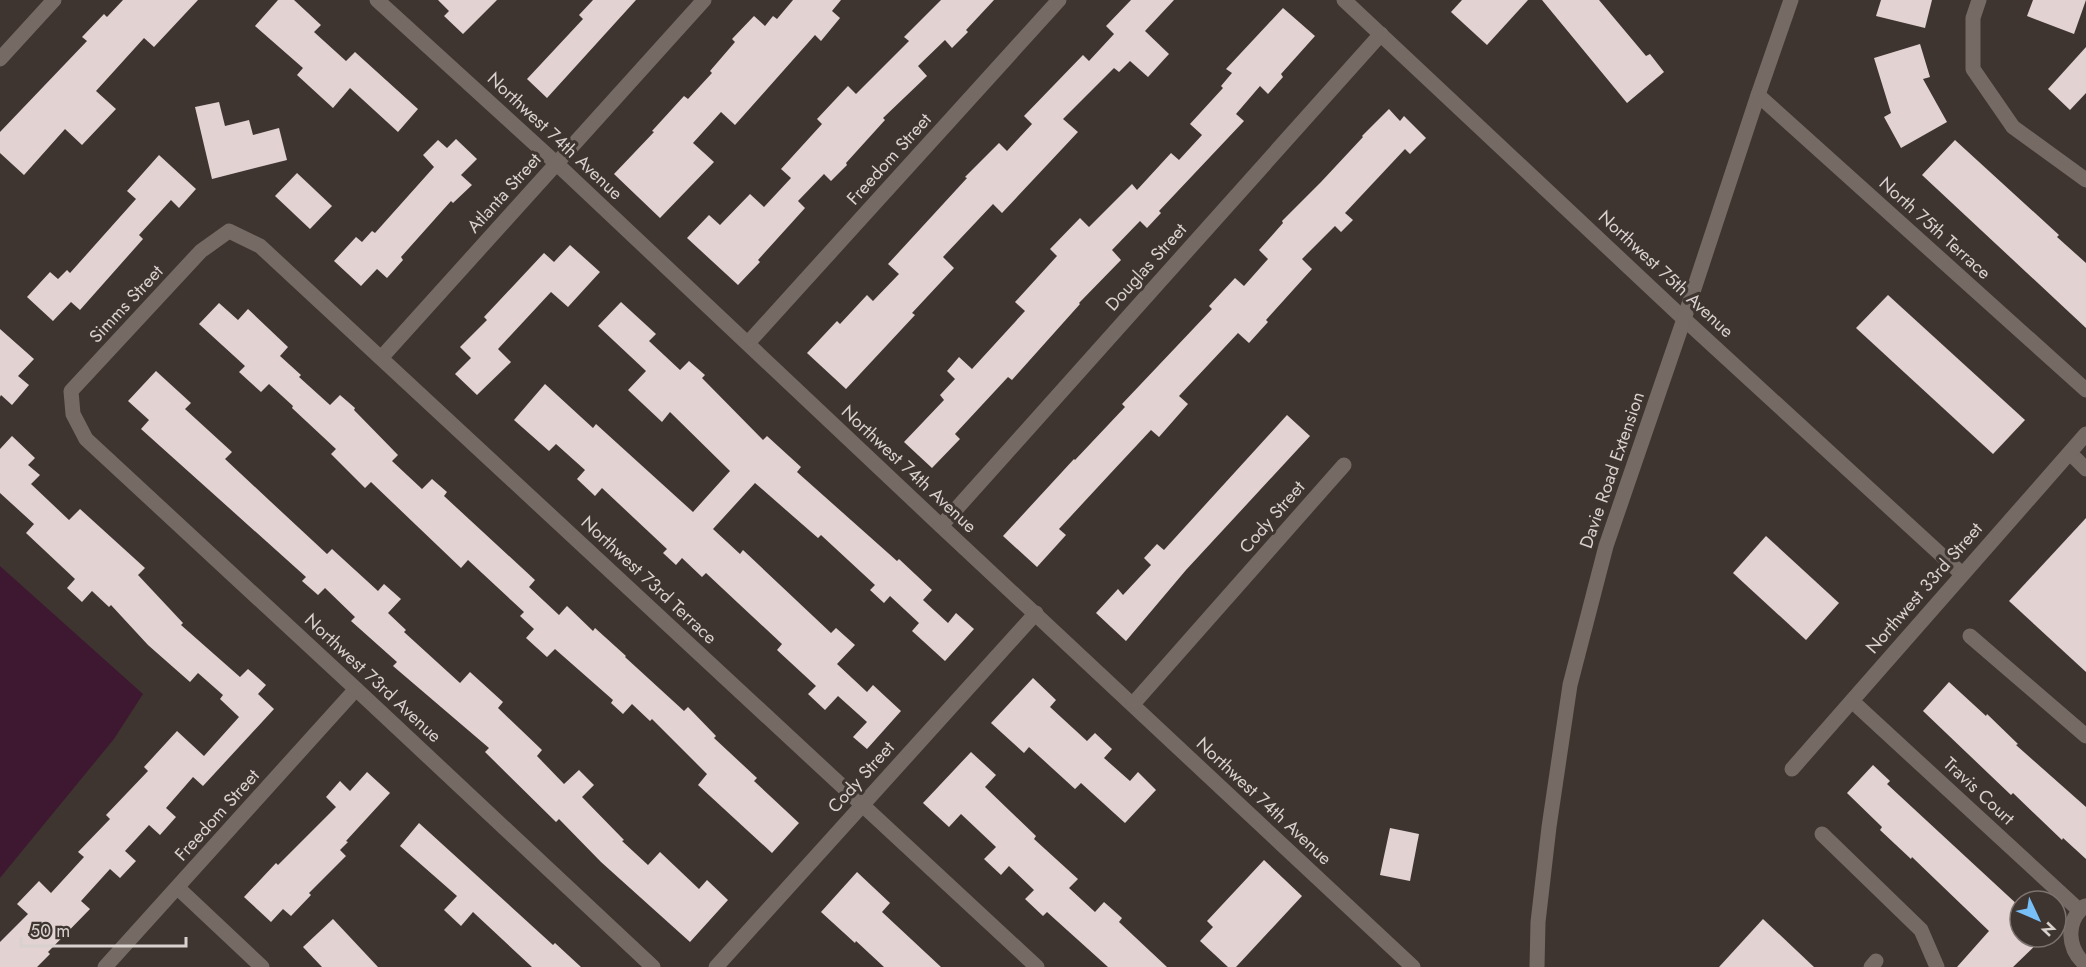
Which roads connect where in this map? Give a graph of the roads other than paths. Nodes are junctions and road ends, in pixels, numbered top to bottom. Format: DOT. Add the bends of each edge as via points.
graph roads {
  1 [pos="54,0"];
  2 [pos="377,0"];
  3 [pos="704,0"];
  4 [pos="1059,0"];
  5 [pos="1344,0"];
  6 [pos="1791,0"];
  7 [pos="1979,0"];
  8 [pos="1381,34"];
  9 [pos="0,59"];
  10 [pos="1758,95"];
  11 [pos="557,164"];
  12 [pos="2086,180"];
  13 [pos="229,231"];
  14 [pos="1684,319"];
  15 [pos="748,343"];
  16 [pos="381,358"];
  17 [pos="2086,390"];
  18 [pos="74,414"];
  19 [pos="2086,434"];
  20 [pos="2070,453"];
  21 [pos="1344,465"];
  22 [pos="2086,469"];
  23 [pos="941,526"];
  24 [pos="1962,574"];
  25 [pos="1036,613"];
  26 [pos="1970,636"];
  27 [pos="356,689"];
  28 [pos="1852,701"];
  29 [pos="1133,704"];
  30 [pos="2086,736"];
  31 [pos="1792,769"];
  32 [pos="862,805"];
  33 [pos="1822,834"];
  34 [pos="178,888"];
  35 [pos="2083,908"];
  36 [pos="2083,965"];
  37 [pos="105,967"];
  38 [pos="262,967"];
  39 [pos="653,967"];
  40 [pos="716,967"];
  41 [pos="1037,967"];
  42 [pos="1413,967"];
  43 [pos="1537,967"];
  44 [pos="1937,967"];
  1 -- 9 [label="street"];
  2 -- 11 [label="street, Northwest 74th Avenue"];
  3 -- 11 [label="street, Atlanta Street"];
  4 -- 15 [label="street, Freedom Street"];
  5 -- 8 [label="street, Northwest 75th Avenue"];
  6 -- 10 [label="street, Davie Road Extension"];
  7 -- 12 [label="street" via="1973,18 1974,69 2013,127"];
  8 -- 14 [label="street, Northwest 75th Avenue"];
  8 -- 23 [label="street, Douglas Street"];
  10 -- 14 [label="street, Davie Road Extension"];
  10 -- 17 [label="street, North 75th Terrace"];
  11 -- 15 [label="street, Northwest 74th Avenue"];
  11 -- 16 [label="street, Atlanta Street"];
  13 -- 16 [label="street, Northwest 73rd Terrace" via="260,246"];
  13 -- 18 [label="street, Simms Street" via="201,251 71,392"];
  14 -- 24 [label="street, Northwest 75th Avenue"];
  14 -- 43 [label="street, Davie Road Extension" via="1606,546 1570,685 1549,827"];
  15 -- 23 [label="street, Northwest 74th Avenue"];
  16 -- 32 [label="street, Northwest 73rd Terrace"];
  18 -- 27 [label="street, Northwest 73rd Avenue" via="86,439"];
  19 -- 20 [label="street, Northwest 33rd Street"];
  20 -- 22 [label="street"];
  20 -- 24 [label="street, Northwest 33rd Street"];
  21 -- 29 [label="street, Cody Street"];
  23 -- 25 [label="street, Northwest 74th Avenue"];
  24 -- 28 [label="street, Northwest 33rd Street"];
  25 -- 29 [label="street, Northwest 74th Avenue"];
  25 -- 32 [label="street, Cody Street"];
  26 -- 30 [label="street"];
  27 -- 34 [label="street, Freedom Street"];
  27 -- 39 [label="street, Northwest 73rd Avenue"];
  28 -- 31 [label="street, Northwest 33rd Street"];
  28 -- 35 [label="street, Travis Court"];
  29 -- 42 [label="street, Northwest 74th Avenue"];
  32 -- 40 [label="street, Cody Street"];
  32 -- 41 [label="street, Northwest 73rd Terrace"];
  33 -- 44 [label="street" via="1921,930"];
  34 -- 37 [label="street, Freedom Street"];
  34 -- 38 [label="street"];
  35 -- 36 [label="street, Travis Court" via="2072,923 2070,938"];
}
